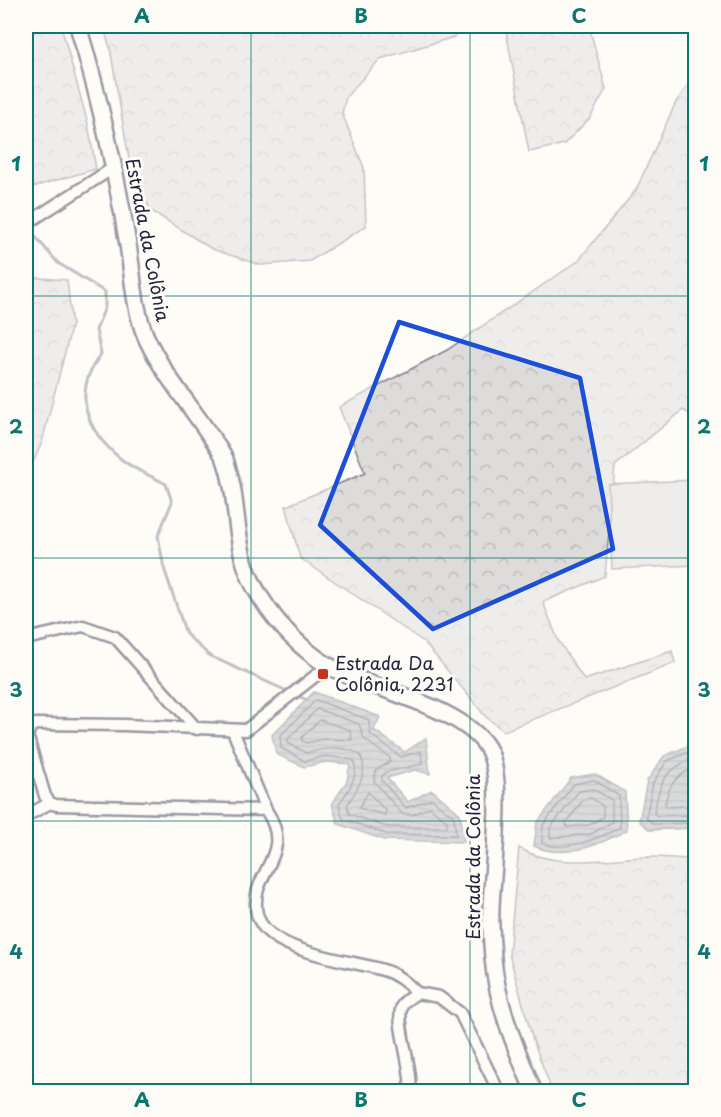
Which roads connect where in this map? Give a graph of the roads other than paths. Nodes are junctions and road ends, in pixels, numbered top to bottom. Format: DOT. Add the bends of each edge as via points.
graph roads {
  1 [pos="78,26"];
  2 [pos="113,168"];
  3 [pos="26,224"];
  4 [pos="26,639"];
  5 [pos="328,666"];
  6 [pos="28,727"];
  7 [pos="197,729"];
  8 [pos="233,731"];
  9 [pos="50,803"];
  10 [pos="266,810"];
  11 [pos="26,816"];
  12 [pos="417,993"];
  13 [pos="410,1092"];
  14 [pos="499,1092"];
  15 [pos="534,1092"];
  1 -- 2 [label="main road, Estrada da Colônia" via="97,89"];
  2 -- 3 [label="street"];
  2 -- 5 [label="main road, Estrada da Colônia" via="146,335 162,368 225,459 231,475 240,556 260,597 282,626"];
  4 -- 7 [label="street" via="83,626 115,637"];
  5 -- 8 [label="street" via="256,724"];
  5 -- 15 [label="main road, Estrada da Colônia" via="441,712 474,732 488,747 497,788 491,910 493,960 511,1037"];
  6 -- 7 [label="street" via="124,724"];
  6 -- 9 [label="street" via="27,735"];
  7 -- 8 [label="street"];
  8 -- 10 [label="street"];
  9 -- 10 [label="street"];
  9 -- 11 [label="street"];
  10 -- 12 [label="street" via="278,839 256,902 262,925 290,947 384,970"];
  12 -- 13 [label="street" via="400,1010 410,1064"];
  12 -- 14 [label="street" via="439,997 460,1013"];
}
